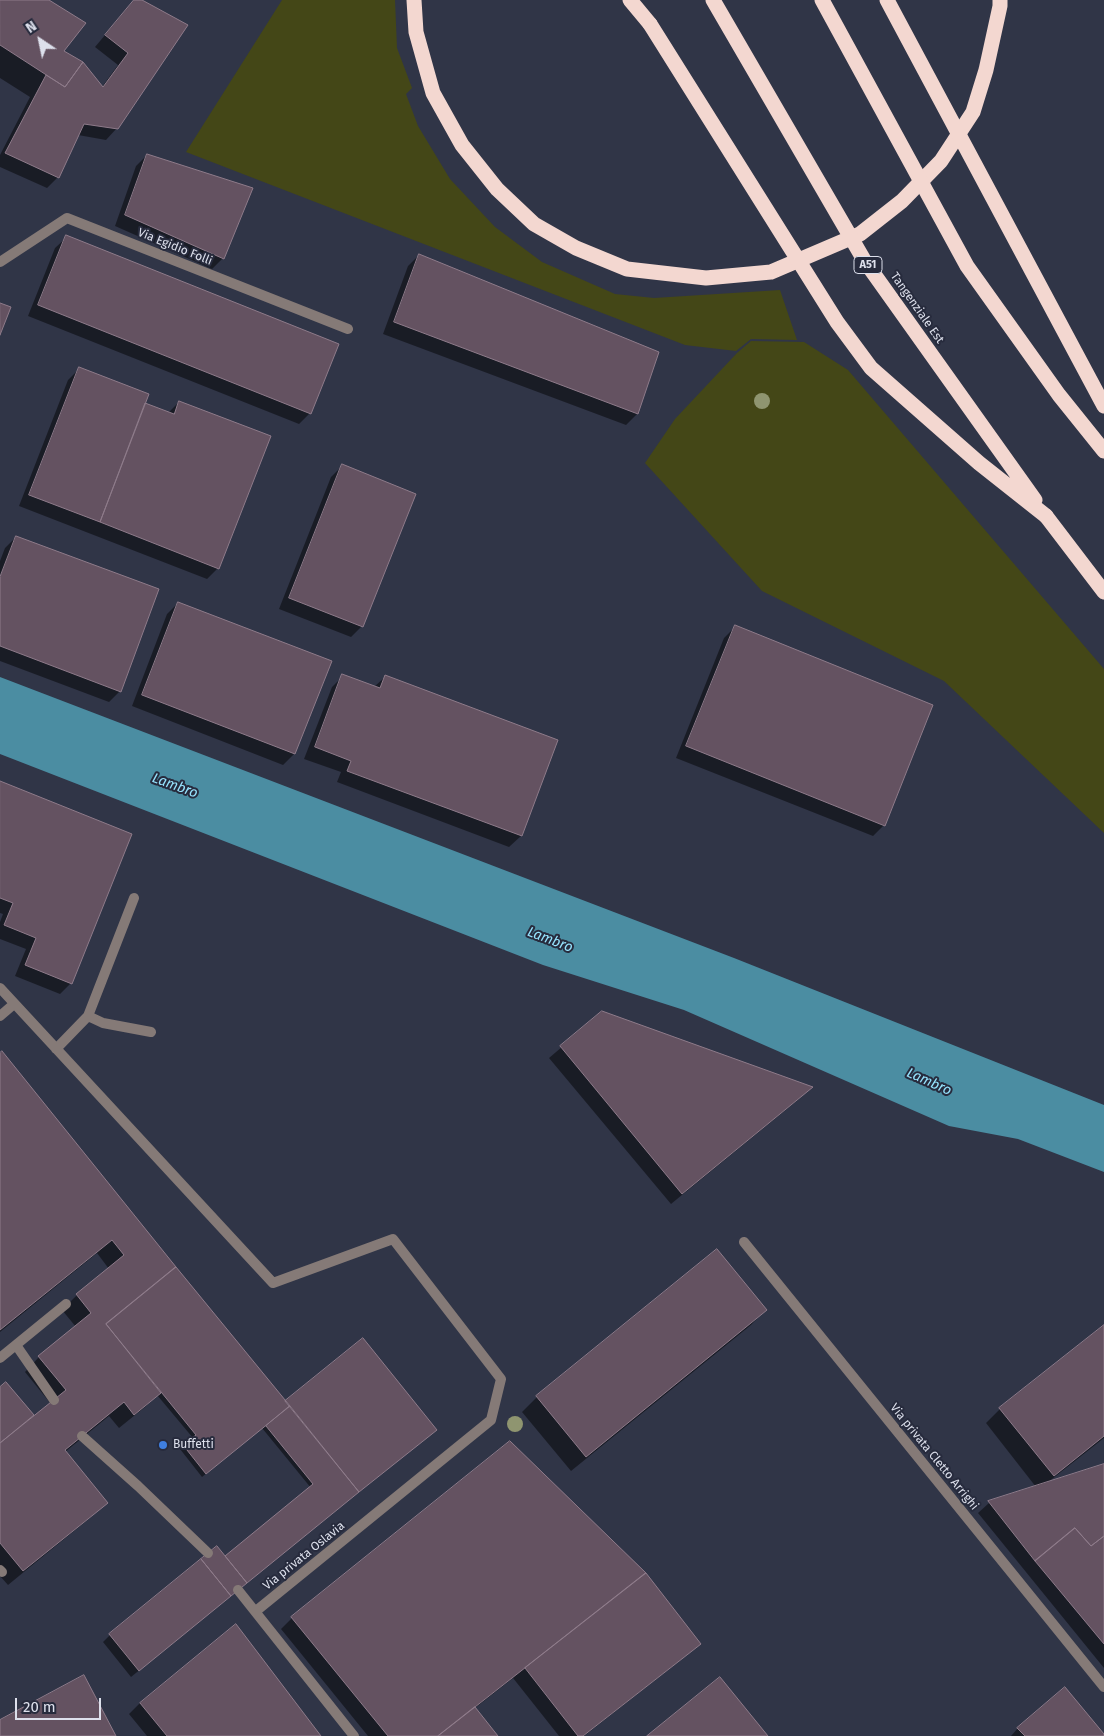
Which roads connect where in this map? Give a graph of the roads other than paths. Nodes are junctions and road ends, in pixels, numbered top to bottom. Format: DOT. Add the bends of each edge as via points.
graph roads {
  1 [pos="414,0"];
  2 [pos="630,0"];
  3 [pos="637,0"];
  4 [pos="713,0"];
  5 [pos="822,0"];
  6 [pos="887,0"];
  7 [pos="1000,0"];
  8 [pos="650,24"];
  9 [pos="0,262"];
  10 [pos="348,329"];
  11 [pos="1104,406"];
  12 [pos="1104,452"];
  13 [pos="1046,516"];
  14 [pos="1104,592"];
  15 [pos="134,898"];
  16 [pos="0,988"];
  17 [pos="14,1004"];
  18 [pos="0,1016"];
  19 [pos="88,1016"];
  20 [pos="151,1032"];
  21 [pos="56,1049"];
  22 [pos="744,1242"];
  23 [pos="66,1304"];
  24 [pos="16,1345"];
  25 [pos="0,1358"];
  26 [pos="54,1400"];
  27 [pos="82,1436"];
  28 [pos="208,1553"];
  29 [pos="238,1590"];
  30 [pos="256,1612"];
  31 [pos="1104,1687"];
  32 [pos="354,1736"];
  1 -- 7 [label="highway" via="416,32 433,93 462,144 497,189 534,224 576,248 627,269 706,278 772,272 860,234 902,201 941,161 973,112 986,70"];
  2 -- 8 [label="highway"];
  3 -- 8 [label="highway"];
  4 -- 13 [label="highway, Tangenziale Est / A51, bridge" via="864,260"];
  5 -- 12 [label="highway, bridge" via="967,266"];
  6 -- 11 [label="highway, bridge"];
  8 -- 13 [label="highway, bridge" via="838,322 871,368 979,463"];
  9 -- 10 [label="lane, Via Egidio Folli" via="67,218"];
  13 -- 14 [label="highway, Tangenziale Est / A51"];
  15 -- 19 [label="lane"];
  16 -- 17 [label="lane"];
  17 -- 18 [label="lane"];
  17 -- 21 [label="lane"];
  19 -- 20 [label="lane" via="103,1023"];
  19 -- 21 [label="lane"];
  21 -- 30 [label="lane, Via privata Oslavia" via="273,1283 393,1239 501,1379 491,1420"];
  22 -- 31 [label="lane, Via privata Cletto Arrighi"];
  23 -- 24 [label="lane"];
  24 -- 25 [label="lane"];
  24 -- 26 [label="lane"];
  27 -- 28 [label="lane"];
  29 -- 30 [label="lane"];
  30 -- 32 [label="lane"];
}
